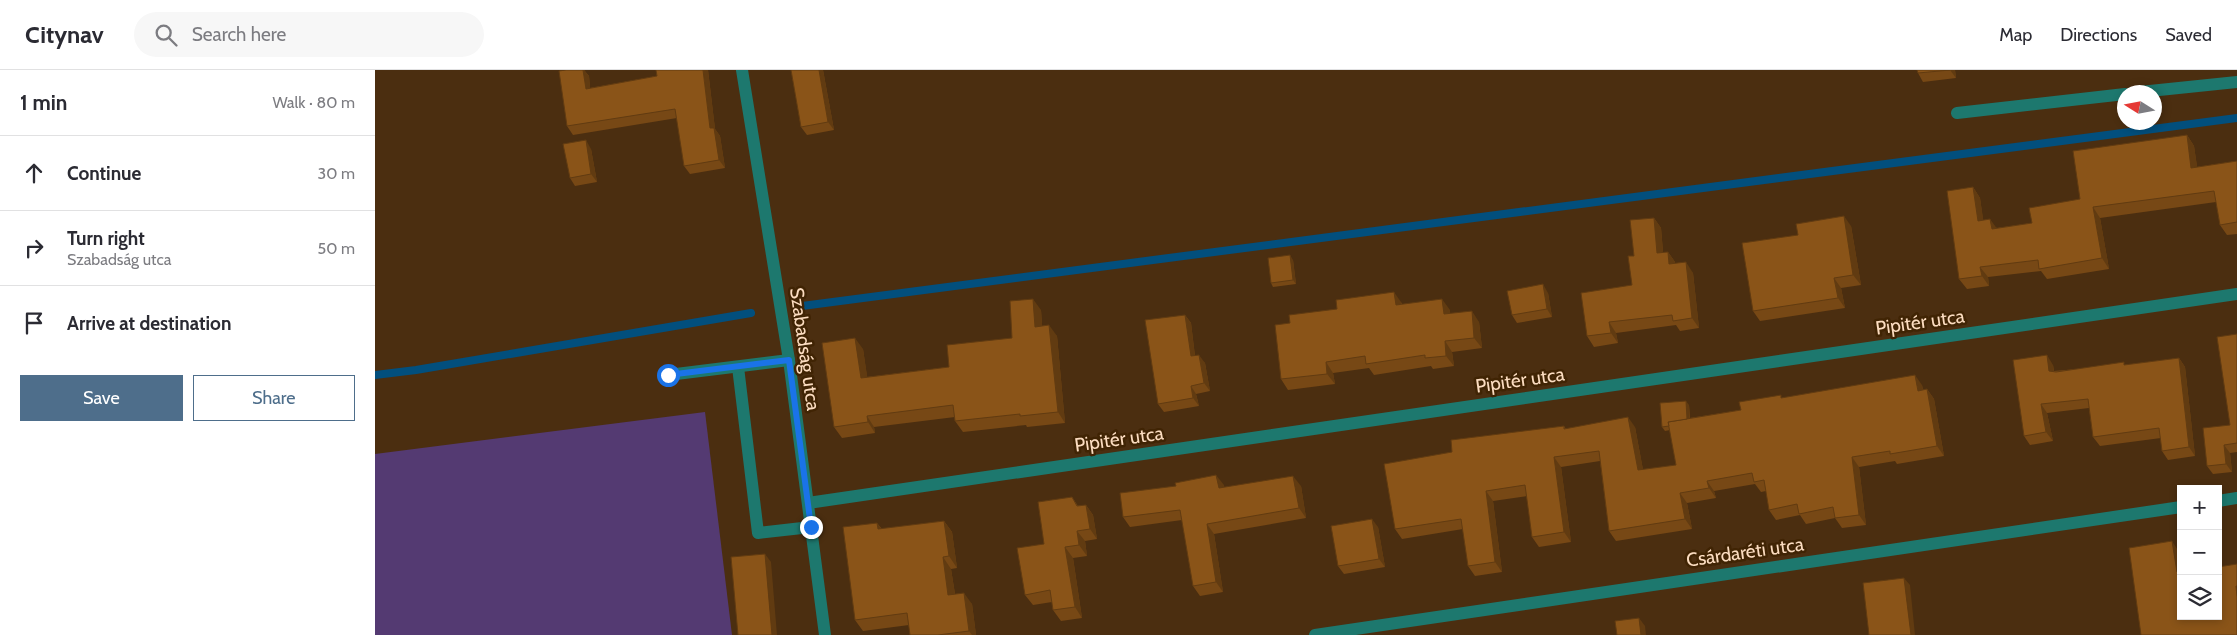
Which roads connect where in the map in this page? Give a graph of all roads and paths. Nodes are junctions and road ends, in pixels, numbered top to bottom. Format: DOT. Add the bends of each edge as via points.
graph roads {
  1 [pos="743,70"];
  2 [pos="2237,82"];
  3 [pos="2162,90"];
  4 [pos="2117,95"];
  5 [pos="1957,113"];
  6 [pos="2237,294"];
  7 [pos="789,360"];
  8 [pos="738,367"];
  9 [pos="668,375"];
  10 [pos="2237,498"];
  11 [pos="2222,500"];
  12 [pos="808,503"];
  13 [pos="2177,508"];
  14 [pos="811,527"];
  15 [pos="825,635"];
  16 [pos="1315,635"];
  1 -- 7 [label="street, Szabadság utca"];
  2 -- 3 [label="street"];
  4 -- 5 [label="street"];
  6 -- 12 [label="street, Pipitér utca"];
  7 -- 8 [label="street"];
  7 -- 12 [label="street, Szabadság utca"];
  8 -- 9 [label="street"];
  8 -- 14 [label="street" via="758,533"];
  10 -- 11 [label="street"];
  12 -- 14 [label="street, Szabadság utca"];
  13 -- 16 [label="street, Csárdaréti utca"];
  14 -- 15 [label="street, Szabadság utca"];
}
